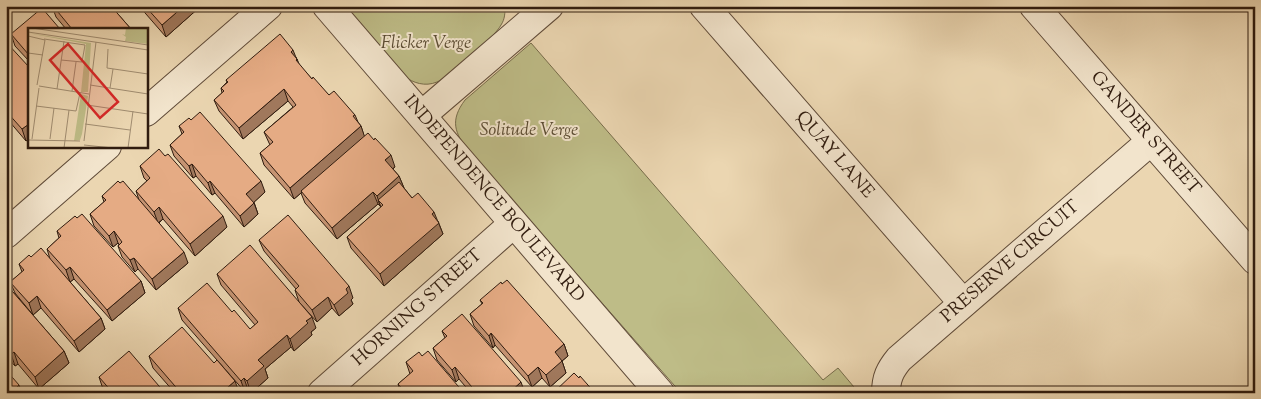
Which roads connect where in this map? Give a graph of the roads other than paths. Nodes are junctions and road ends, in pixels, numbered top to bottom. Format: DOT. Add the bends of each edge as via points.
graph roads {
  1 [pos="268,6"];
  2 [pos="327,6"];
  3 [pos="704,6"];
  4 [pos="1034,6"];
  5 [pos="539,9"];
  6 [pos="148,110"];
  7 [pos="422,115"];
  8 [pos="1151,141"];
  9 [pos="105,148"];
  10 [pos="513,224"];
  11 [pos="6,234"];
  12 [pos="1255,260"];
  13 [pos="963,303"];
  14 [pos="322,393"];
  15 [pos="660,393"];
  16 [pos="886,393"];
  1 -- 6 [label="street"];
  2 -- 7 [label="street, INDEPENDENCE BOULEVARD"];
  3 -- 13 [label="street, QUAY LANE"];
  4 -- 8 [label="street, GANDER STREET"];
  5 -- 7 [label="street"];
  7 -- 10 [label="street, INDEPENDENCE BOULEVARD"];
  8 -- 12 [label="street, GANDER STREET"];
  8 -- 13 [label="street, PRESERVE CIRCUIT"];
  9 -- 11 [label="street"];
  10 -- 14 [label="street, HORNING STREET"];
  10 -- 15 [label="street, INDEPENDENCE BOULEVARD"];
  13 -- 16 [label="street, PRESERVE CIRCUIT" via="899,358 887,378"];
}
